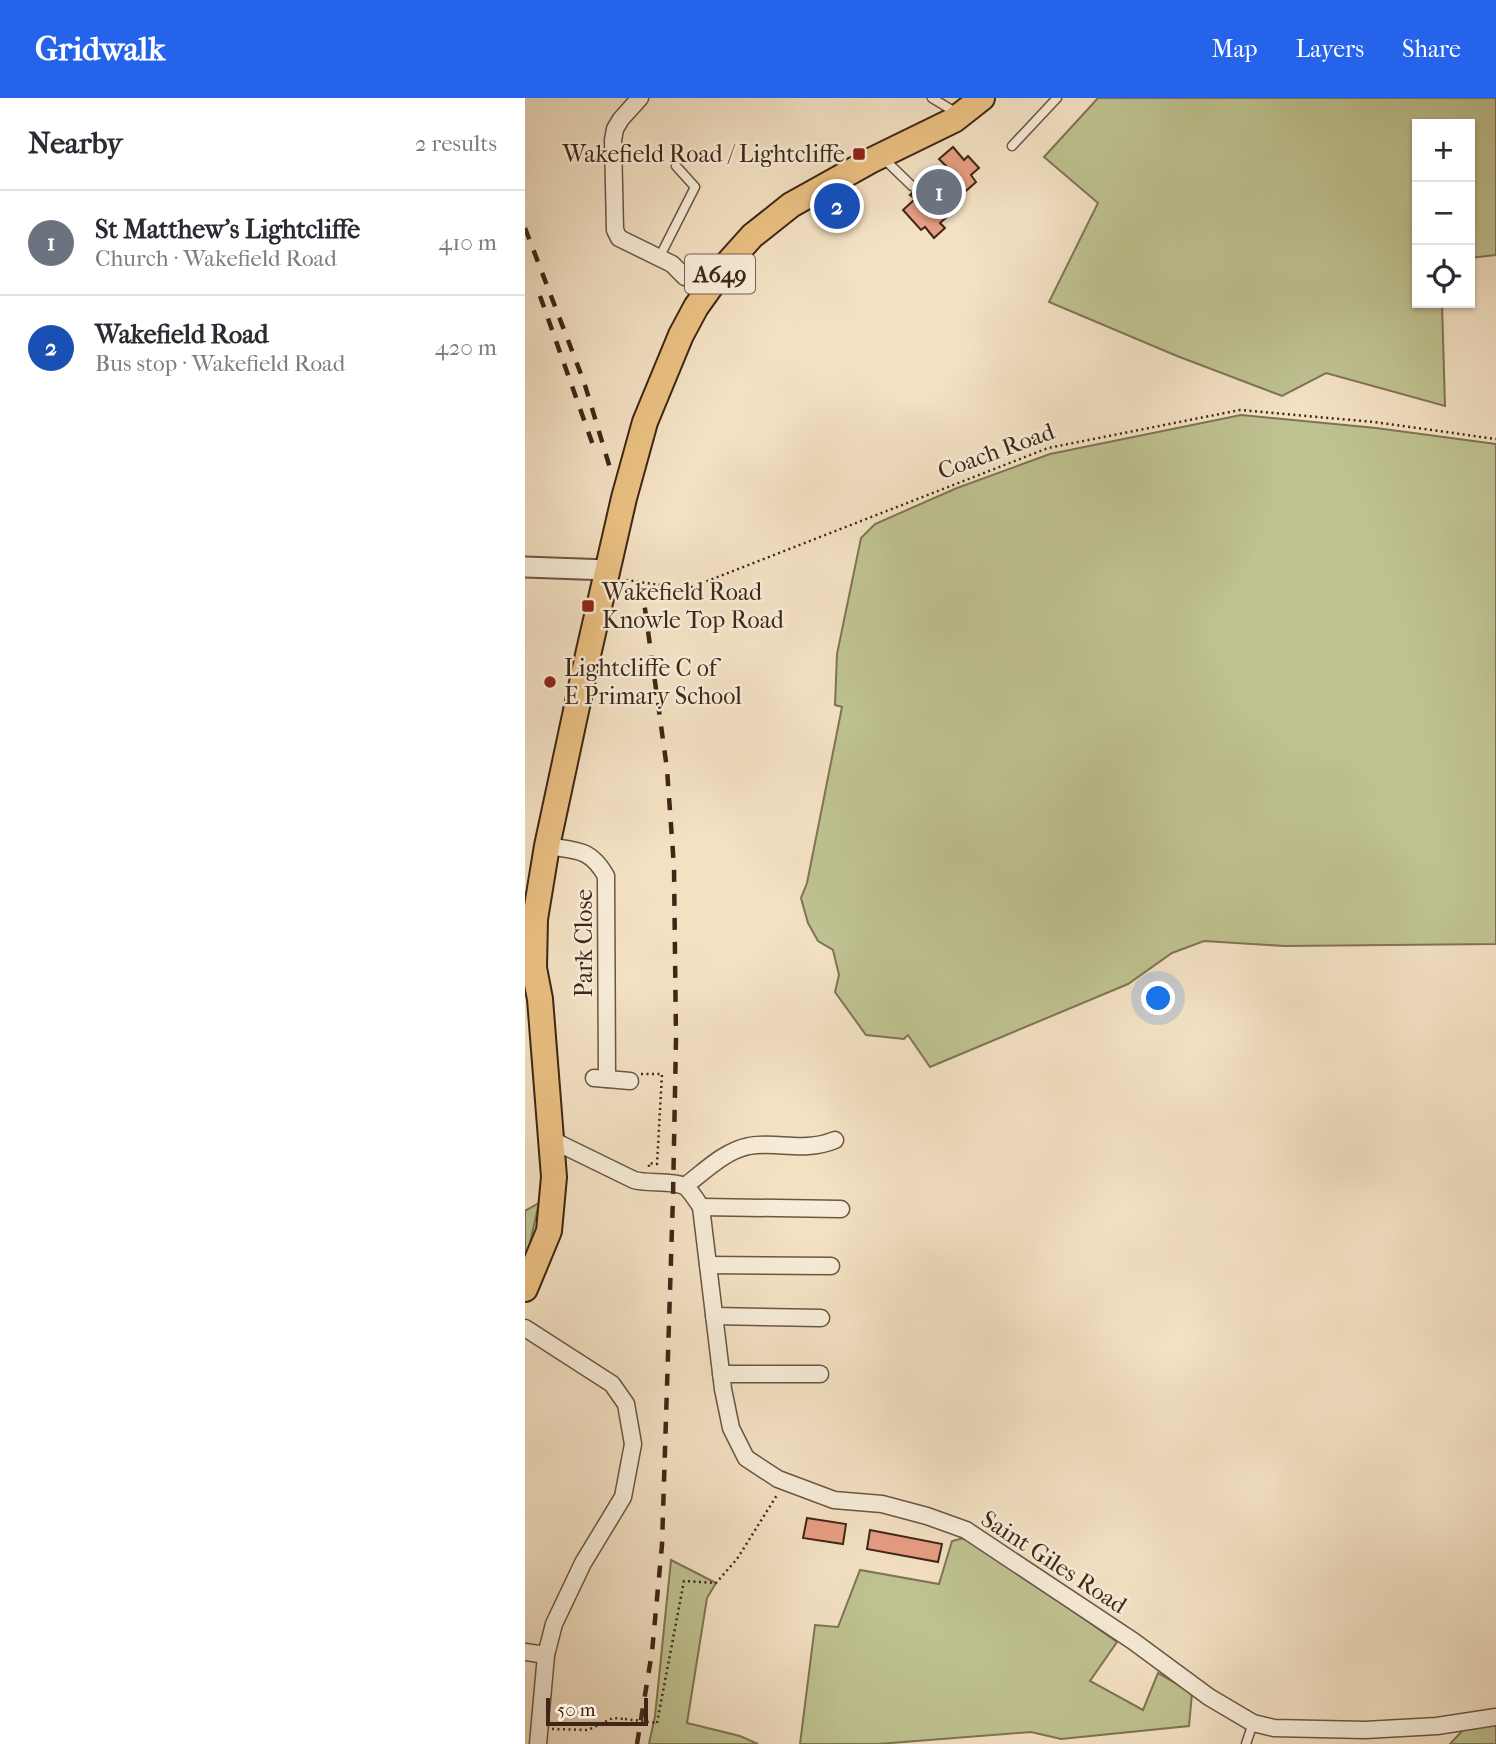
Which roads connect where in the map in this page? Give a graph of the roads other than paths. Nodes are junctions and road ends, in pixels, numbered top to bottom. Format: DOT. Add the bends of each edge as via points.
graph roads {
  1 [pos="640,98"];
  2 [pos="932,98"];
  3 [pos="982,98"];
  4 [pos="1057,98"];
  5 [pos="960,115"];
  6 [pos="1012,146"];
  7 [pos="881,156"];
  8 [pos="676,166"];
  9 [pos="912,186"];
  10 [pos="659,258"];
  11 [pos="712,286"];
  12 [pos="525,567"];
  13 [pos="607,574"];
  14 [pos="539,858"];
  15 [pos="530,968"];
  16 [pos="630,1081"];
  17 [pos="552,1140"];
  18 [pos="835,1140"];
  19 [pos="685,1186"];
  20 [pos="701,1207"];
  21 [pos="841,1209"];
  22 [pos="708,1265"];
  23 [pos="831,1266"];
  24 [pos="525,1289"];
  25 [pos="715,1316"];
  26 [pos="821,1318"];
  27 [pos="525,1328"];
  28 [pos="721,1374"];
  29 [pos="820,1374"];
  30 [pos="525,1652"];
  31 [pos="546,1655"];
  32 [pos="1496,1717"];
  33 [pos="1252,1723"];
  34 [pos="538,1736"];
  35 [pos="1245,1744"];
  1 -- 10 [label="street" via="615,129 614,224 619,238"];
  2 -- 5 [label="lane"];
  3 -- 5 [label="main road, A649"];
  4 -- 6 [label="lane"];
  5 -- 7 [label="main road, A649"];
  7 -- 9 [label="lane"];
  7 -- 11 [label="main road, A649" via="791,205 752,236"];
  8 -- 10 [label="lane" via="695,187 694,194"];
  10 -- 11 [label="street" via="685,277"];
  11 -- 13 [label="main road, A649" via="681,335 645,422"];
  12 -- 13 [label="street"];
  13 -- 14 [label="main road, A649"];
  14 -- 15 [label="main road, A649"];
  14 -- 16 [label="street, Park Close" via="581,851 597,861 606,876 601,1079"];
  15 -- 17 [label="main road, A649" via="540,999"];
  17 -- 19 [label="street" via="634,1180"];
  17 -- 24 [label="main road, A649" via="549,1231"];
  18 -- 19 [label="street" via="819,1147 750,1146 725,1155"];
  19 -- 20 [label="street"];
  20 -- 21 [label="street"];
  20 -- 22 [label="street, Saint Giles Road"];
  22 -- 23 [label="street"];
  22 -- 25 [label="street, Saint Giles Road"];
  25 -- 26 [label="street"];
  25 -- 28 [label="street, Saint Giles Road"];
  27 -- 31 [label="street" via="612,1384 626,1404 633,1444 623,1497 583,1563 554,1625"];
  28 -- 29 [label="street"];
  28 -- 33 [label="street, Saint Giles Road" via="731,1428 746,1458 784,1481 834,1500 882,1504 966,1530"];
  30 -- 31 [label="street"];
  31 -- 34 [label="street"];
  32 -- 33 [label="street, Saint Giles Road" via="1365,1730 1274,1728"];
  33 -- 35 [label="lane"];
}
